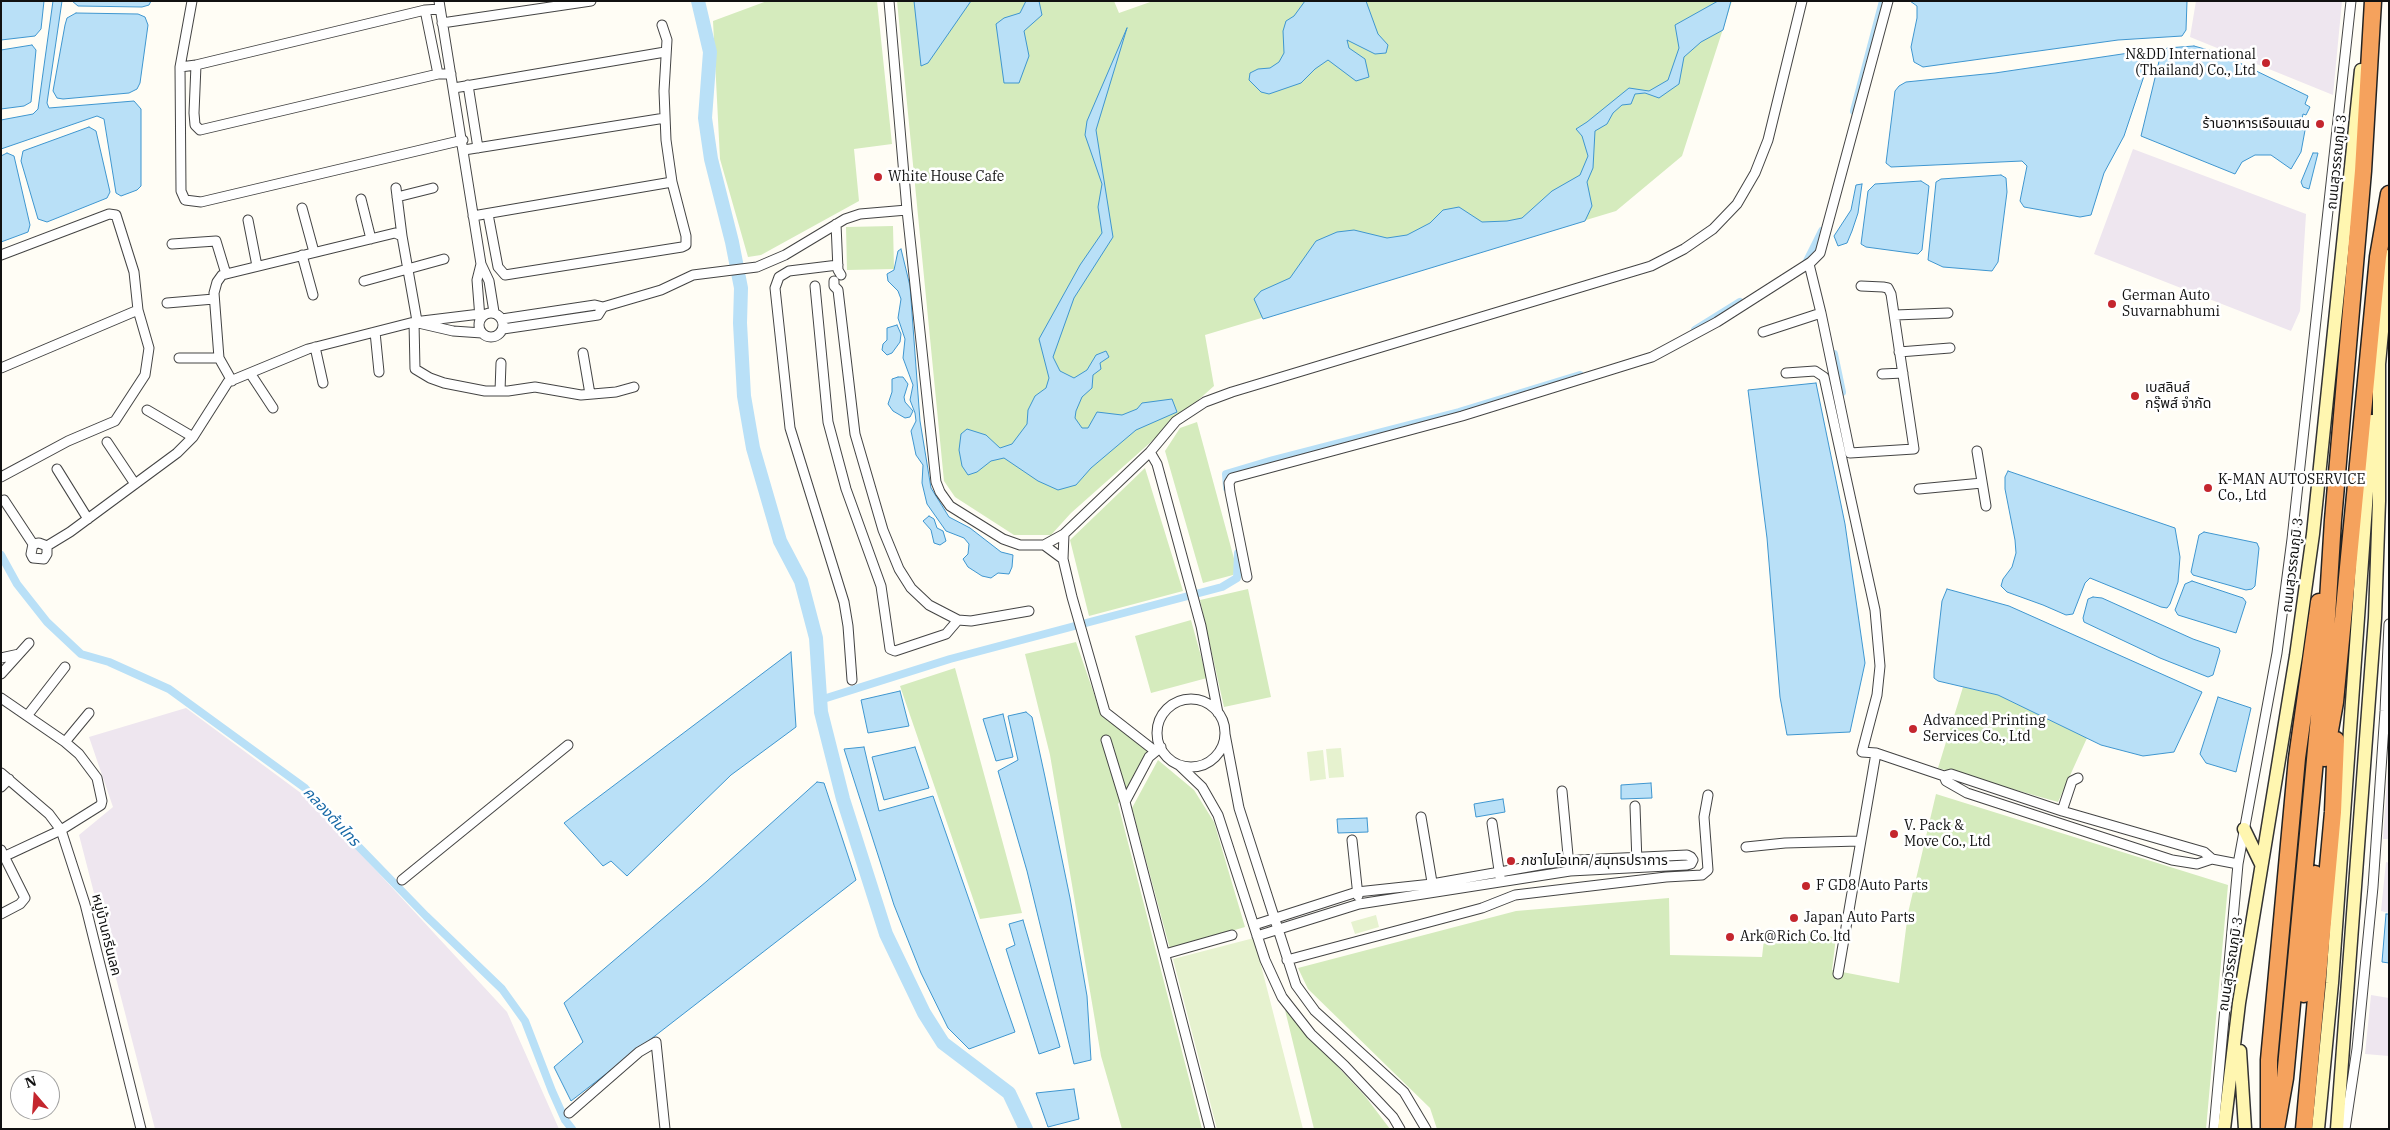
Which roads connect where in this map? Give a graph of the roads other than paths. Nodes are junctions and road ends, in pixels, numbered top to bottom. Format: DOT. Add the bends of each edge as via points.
graph roads {
  1 [pos="192,1"];
  2 [pos="592,1"];
  3 [pos="889,1"];
  4 [pos="1802,1"];
  5 [pos="1888,1"];
  6 [pos="2351,1"];
  7 [pos="2368,1"];
  8 [pos="2373,1"];
  9 [pos="439,5"];
  10 [pos="425,10"];
  11 [pos="442,23"];
  12 [pos="662,25"];
  13 [pos="665,52"];
  14 [pos="196,65"];
  15 [pos="180,67"];
  16 [pos="438,74"];
  17 [pos="452,74"];
  18 [pos="468,85"];
  19 [pos="454,88"];
  20 [pos="665,118"];
  21 [pos="464,145"];
  22 [pos="478,148"];
  23 [pos="672,182"];
  24 [pos="432,188"];
  25 [pos="2389,194"];
  26 [pos="361,199"];
  27 [pos="302,208"];
  28 [pos="907,210"];
  29 [pos="488,214"];
  30 [pos="473,216"];
  31 [pos="248,220"];
  32 [pos="836,224"];
  33 [pos="402,236"];
  34 [pos="371,239"];
  35 [pos="172,244"];
  36 [pos="314,252"];
  37 [pos="1,255"];
  38 [pos="302,255"];
  39 [pos="2389,256"];
  40 [pos="444,259"];
  41 [pos="1810,263"];
  42 [pos="481,264"];
  43 [pos="257,266"];
  44 [pos="408,268"];
  45 [pos="226,274"];
  46 [pos="838,275"];
  47 [pos="364,281"];
  48 [pos="815,286"];
  49 [pos="1861,286"];
  50 [pos="313,295"];
  51 [pos="214,299"];
  52 [pos="167,303"];
  53 [pos="603,307"];
  54 [pos="138,310"];
  55 [pos="494,312"];
  56 [pos="1821,313"];
  57 [pos="1948,313"];
  58 [pos="1895,315"];
  59 [pos="480,316"];
  60 [pos="502,318"];
  61 [pos="415,321"];
  62 [pos="503,329"];
  63 [pos="375,332"];
  64 [pos="1763,332"];
  65 [pos="482,333"];
  66 [pos="315,347"];
  67 [pos="1950,348"];
  68 [pos="1900,352"];
  69 [pos="583,353"];
  70 [pos="179,358"];
  71 [pos="219,358"];
  72 [pos="501,363"];
  73 [pos="2379,364"];
  74 [pos="1,368"];
  75 [pos="379,372"];
  76 [pos="250,373"];
  77 [pos="1786,373"];
  78 [pos="1902,373"];
  79 [pos="1882,374"];
  80 [pos="232,381"];
  81 [pos="323,382"];
  82 [pos="634,387"];
  83 [pos="500,391"];
  84 [pos="590,394"];
  85 [pos="273,408"];
  86 [pos="147,410"];
  87 [pos="193,437"];
  88 [pos="107,442"];
  89 [pos="1978,451"];
  90 [pos="1150,452"];
  91 [pos="56,469"];
  92 [pos="1,477"];
  93 [pos="1982,483"];
  94 [pos="135,484"];
  95 [pos="1919,489"];
  96 [pos="4,500"];
  97 [pos="1986,506"];
  98 [pos="88,518"];
  99 [pos="2333,520"];
  100 [pos="1064,534"];
  101 [pos="33,544"];
  102 [pos="1044,544"];
  103 [pos="47,546"];
  104 [pos="1063,559"];
  105 [pos="1247,577"];
  106 [pos="1029,611"];
  107 [pos="958,620"];
  108 [pos="2389,624"];
  109 [pos="29,643"];
  110 [pos="18,654"];
  111 [pos="1,658"];
  112 [pos="65,668"];
  113 [pos="1,674"];
  114 [pos="852,680"];
  115 [pos="1,698"];
  116 [pos="2335,702"];
  117 [pos="89,713"];
  118 [pos="1218,713"];
  119 [pos="27,716"];
  120 [pos="1225,734"];
  121 [pos="1106,740"];
  122 [pos="65,742"];
  123 [pos="568,745"];
  124 [pos="1158,749"];
  125 [pos="1876,753"];
  126 [pos="1179,765"];
  127 [pos="5,776"];
  128 [pos="1944,776"];
  129 [pos="2078,778"];
  130 [pos="1,787"];
  131 [pos="1562,791"];
  132 [pos="1708,795"];
  133 [pos="1125,802"];
  134 [pos="1635,806"];
  135 [pos="2062,810"];
  136 [pos="1421,818"];
  137 [pos="1492,823"];
  138 [pos="2244,829"];
  139 [pos="61,830"];
  140 [pos="1352,840"];
  141 [pos="1859,841"];
  142 [pos="1746,847"];
  143 [pos="2,855"];
  144 [pos="1637,857"];
  145 [pos="2212,859"];
  146 [pos="1568,861"];
  147 [pos="2238,864"];
  148 [pos="2262,864"];
  149 [pos="1637,868"];
  150 [pos="1570,871"];
  151 [pos="1499,872"];
  152 [pos="402,880"];
  153 [pos="1501,882"];
  154 [pos="1432,884"];
  155 [pos="1357,892"];
  156 [pos="1433,894"];
  157 [pos="1359,904"];
  158 [pos="1,914"];
  159 [pos="1275,918"];
  160 [pos="1254,925"];
  161 [pos="1279,929"];
  162 [pos="1232,935"];
  163 [pos="1257,936"];
  164 [pos="1165,954"];
  165 [pos="1287,960"];
  166 [pos="1838,974"];
  167 [pos="2239,1003"];
  168 [pos="569,1113"];
  169 [pos="141,1129"];
  170 [pos="665,1129"];
  171 [pos="1210,1129"];
  172 [pos="1400,1129"];
  173 [pos="1426,1129"];
  174 [pos="2214,1129"];
  175 [pos="2224,1129"];
  176 [pos="2245,1129"];
  177 [pos="2269,1129"];
  178 [pos="2276,1129"];
  179 [pos="2286,1129"];
  180 [pos="2304,1129"];
  181 [pos="2318,1129"];
  182 [pos="2337,1129"];
  183 [pos="2346,1129"];
  1 -- 15 [label="street"];
  2 -- 11 [label="street"];
  3 -- 28 [label="street"];
  4 -- 90 [label="street" via="1768,140 1755,173 1737,204 1684,249 1651,266 1219,396 1176,421"];
  5 -- 41 [label="street" via="1820,253"];
  6 -- 138 [label="street" via="2292,539 2277,653"];
  7 -- 148 [label="main road, ถนนสุวรรณภูมิ 3" via="2313,534"];
  8 -- 99 [label="highway" via="2363,171"];
  9 -- 10 [label="street"];
  9 -- 11 [label="street"];
  10 -- 14 [label="street"];
  10 -- 16 [label="street"];
  11 -- 17 [label="street"];
  12 -- 13 [label="street" via="667,40"];
  13 -- 18 [label="street"];
  13 -- 20 [label="street"];
  14 -- 15 [label="street"];
  14 -- 16 [label="street" via="194,113 200,130"];
  15 -- 21 [label="street" via="181,191 185,200 191,202"];
  16 -- 17 [label="street"];
  17 -- 19 [label="street"];
  18 -- 19 [label="street"];
  18 -- 22 [label="street"];
  19 -- 21 [label="street"];
  20 -- 22 [label="street"];
  20 -- 23 [label="street"];
  21 -- 22 [label="street"];
  21 -- 30 [label="street"];
  23 -- 29 [label="street"];
  23 -- 29 [label="street" via="687,241 682,247 505,275 498,268"];
  24 -- 33 [label="street" via="396,193"];
  25 -- 116 [label="highway" via="2378,257"];
  26 -- 34 [label="street"];
  27 -- 36 [label="street"];
  28 -- 32 [label="street" via="860,214"];
  28 -- 102 [label="street" via="934,473 940,492 950,506 1003,539 1020,545"];
  29 -- 30 [label="street"];
  30 -- 42 [label="street"];
  31 -- 43 [label="street"];
  32 -- 46 [label="street"];
  32 -- 53 [label="street" via="785,256 757,267 693,275 661,290"];
  33 -- 34 [label="street" via="395,233"];
  33 -- 44 [label="street"];
  34 -- 36 [label="street"];
  35 -- 45 [label="street" via="216,242"];
  36 -- 38 [label="street"];
  37 -- 54 [label="street" via="114,214 134,272"];
  38 -- 43 [label="street"];
  38 -- 50 [label="street"];
  39 -- 73 [label="main road"];
  40 -- 44 [label="street"];
  41 -- 56 [label="street"];
  41 -- 105 [label="street" via="1717,322 1652,357 1462,416 1232,478 1230,492"];
  42 -- 55 [label="street" via="489,281"];
  42 -- 59 [label="street" via="477,280"];
  43 -- 45 [label="street"];
  44 -- 47 [label="street"];
  44 -- 61 [label="street"];
  45 -- 51 [label="street" via="217,282"];
  46 -- 107 [label="street" via="855,434 883,530 899,569 911,588 929,605"];
  46 -- 114 [label="street" via="789,271 779,277 775,288 790,428 844,602"];
  48 -- 107 [label="street" via="828,422 846,489 881,586 890,649 895,651 946,634"];
  49 -- 58 [label="street" via="1888,288"];
  51 -- 52 [label="street"];
  51 -- 71 [label="street"];
  53 -- 60 [label="street" via="596,305"];
  53 -- 62 [label="street" via="598,315"];
  54 -- 74 [label="street"];
  54 -- 92 [label="street" via="149,348 147,367 120,416 110,424 68,441"];
  55 -- 59 [label="street"];
  55 -- 60 [label="street"];
  56 -- 64 [label="street"];
  56 -- 78 [label="street" via="1850,453 1914,449"];
  57 -- 58 [label="street"];
  58 -- 68 [label="street"];
  59 -- 61 [label="street"];
  59 -- 65 [label="street"];
  60 -- 62 [label="street"];
  61 -- 63 [label="street"];
  61 -- 65 [label="street" via="453,331"];
  61 -- 83 [label="street" via="415,369 444,383"];
  62 -- 65 [label="street" via="496,336"];
  63 -- 66 [label="street"];
  63 -- 75 [label="street"];
  66 -- 76 [label="street"];
  66 -- 81 [label="street"];
  67 -- 68 [label="street"];
  68 -- 78 [label="street"];
  69 -- 84 [label="street"];
  70 -- 71 [label="street"];
  71 -- 80 [label="street"];
  72 -- 83 [label="street"];
  73 -- 181 [label="main road" via="2368,462 2332,983"];
  73 -- 182 [label="main road" via="2375,618"];
  76 -- 80 [label="street"];
  76 -- 85 [label="street"];
  77 -- 125 [label="street" via="1815,371 1824,377 1875,610 1880,666 1877,695 1862,752"];
  78 -- 79 [label="street"];
  80 -- 87 [label="street" via="228,382"];
  82 -- 84 [label="street"];
  83 -- 84 [label="street" via="535,387"];
  86 -- 87 [label="street"];
  87 -- 94 [label="street"];
  88 -- 94 [label="street"];
  89 -- 93 [label="street"];
  90 -- 100 [label="street"];
  90 -- 118 [label="street" via="1157,464 1194,602"];
  91 -- 98 [label="street"];
  93 -- 95 [label="street"];
  93 -- 97 [label="street"];
  94 -- 98 [label="street"];
  96 -- 101 [label="street"];
  98 -- 103 [label="street"];
  99 -- 177 [label="highway" via="2309,660 2297,758 2269,1060"];
  99 -- 178 [label="highway" via="2324,664 2285,1078"];
  100 -- 102 [label="street"];
  100 -- 104 [label="street"];
  101 -- 103 [label="street"];
  101 -- 103 [label="street" via="31,554 39,559 44,559"];
  102 -- 104 [label="street"];
  104 -- 124 [label="street" via="1105,712"];
  106 -- 107 [label="street" via="971,621"];
  108 -- 183 [label="street" via="2386,711 2372,887"];
  109 -- 110 [label="street"];
  110 -- 111 [label="street"];
  110 -- 113 [label="street"];
  112 -- 119 [label="street"];
  115 -- 119 [label="street"];
  116 -- 179 [label="highway" via="2323,770 2311,940"];
  116 -- 180 [label="highway" via="2333,812"];
  117 -- 122 [label="street"];
  118 -- 120 [label="street"];
  118 -- 124 [label="street" via="1199,700 1176,703 1160,719"];
  119 -- 122 [label="street"];
  120 -- 126 [label="street" via="1220,749 1210,761 1189,767"];
  120 -- 159 [label="street" via="1239,808"];
  121 -- 133 [label="street"];
  122 -- 139 [label="street" via="90,767 97,778 102,800 100,805"];
  123 -- 152 [label="street"];
  124 -- 126 [label="street"];
  124 -- 133 [label="street" via="1149,757"];
  125 -- 128 [label="street"];
  125 -- 141 [label="street"];
  126 -- 160 [label="street" via="1202,787 1218,815"];
  127 -- 130 [label="street"];
  127 -- 139 [label="street, หมู่บ้านกรีนเลค" via="49,814"];
  128 -- 135 [label="street" via="1950,774"];
  128 -- 145 [label="street" via="1946,781 1967,793 2172,860 2197,864"];
  129 -- 135 [label="street" via="2073,779"];
  131 -- 146 [label="street"];
  132 -- 165 [label="street" via="1704,818 1708,870 1702,876 1666,877 1515,895 1482,908"];
  133 -- 164 [label="street"];
  134 -- 144 [label="street"];
  135 -- 145 [label="street" via="2204,852"];
  136 -- 154 [label="street"];
  137 -- 151 [label="street"];
  138 -- 147 [label="street"];
  138 -- 148 [label="main road"];
  139 -- 143 [label="street"];
  139 -- 169 [label="street, หมู่บ้านกรีนเลค" via="85,904"];
  140 -- 155 [label="street"];
  141 -- 142 [label="street"];
  141 -- 166 [label="street"];
  143 -- 158 [label="street" via="25,898"];
  144 -- 146 [label="street"];
  144 -- 149 [label="street"];
  144 -- 149 [label="street" via="1689,855 1693,860 1687,866"];
  145 -- 147 [label="street"];
  146 -- 150 [label="street"];
  146 -- 151 [label="street"];
  147 -- 174 [label="street"];
  148 -- 167 [label="main road, ถนนสุวรรณภูมิ 3"];
  149 -- 150 [label="street"];
  150 -- 153 [label="street"];
  151 -- 153 [label="street"];
  151 -- 154 [label="street"];
  153 -- 156 [label="street"];
  154 -- 155 [label="street"];
  154 -- 156 [label="street"];
  155 -- 157 [label="street"];
  155 -- 159 [label="street"];
  156 -- 157 [label="street"];
  157 -- 161 [label="street"];
  159 -- 160 [label="street"];
  159 -- 161 [label="street"];
  160 -- 163 [label="street"];
  161 -- 163 [label="street"];
  161 -- 165 [label="street"];
  162 -- 164 [label="street"];
  163 -- 172 [label="street" via="1282,997 1311,1034 1352,1073"];
  164 -- 171 [label="street"];
  165 -- 173 [label="street" via="1296,985 1315,1011 1404,1092"];
  167 -- 175 [label="main road, ถนนสุวรรณภูมิ 3"];
  167 -- 176 [label="main road"];
  168 -- 170 [label="street" via="639,1052 656,1042"];
}
